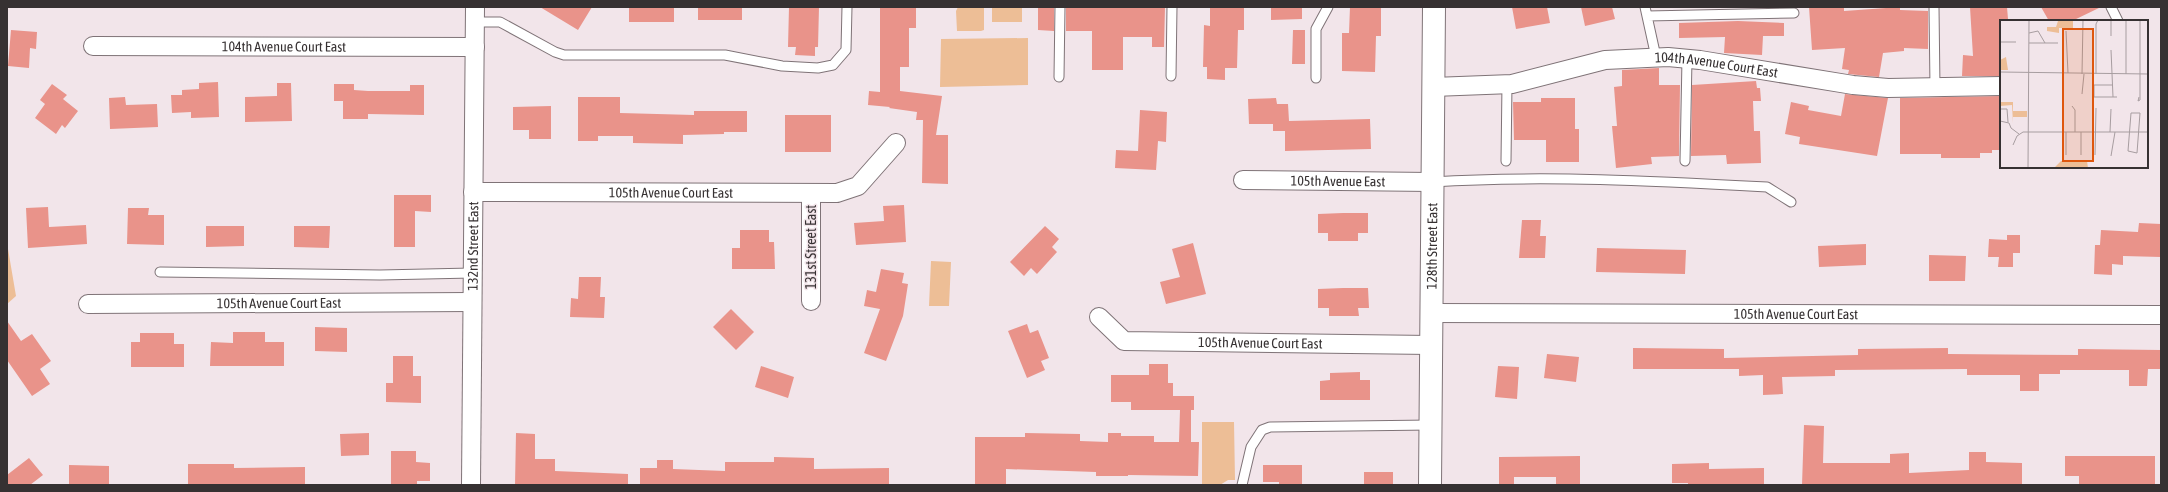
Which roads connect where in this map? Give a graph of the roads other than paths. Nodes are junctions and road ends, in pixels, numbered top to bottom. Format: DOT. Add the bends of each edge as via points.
graph roads {
  1 [pos="847,7"];
  2 [pos="1060,7"];
  3 [pos="1172,7"];
  4 [pos="1328,7"];
  5 [pos="1434,7"];
  6 [pos="1934,7"];
  7 [pos="2111,7"];
  8 [pos="1646,11"];
  9 [pos="1794,13"];
  10 [pos="475,15"];
  11 [pos="2118,20"];
  12 [pos="93,46"];
  13 [pos="475,47"];
  14 [pos="1656,57"];
  15 [pos="1686,59"];
  16 [pos="1171,76"];
  17 [pos="1059,77"];
  18 [pos="1316,78"];
  19 [pos="1507,84"];
  20 [pos="2000,86"];
  21 [pos="1433,87"];
  22 [pos="1935,88"];
  23 [pos="896,142"];
  24 [pos="1506,161"];
  25 [pos="1685,161"];
  26 [pos="1243,180"];
  27 [pos="1432,182"];
  28 [pos="473,192"];
  29 [pos="811,193"];
  30 [pos="1791,202"];
  31 [pos="160,272"];
  32 [pos="472,273"];
  33 [pos="811,301"];
  34 [pos="471,302"];
  35 [pos="88,304"];
  36 [pos="1431,313"];
  37 [pos="2161,315"];
  38 [pos="1099,317"];
  39 [pos="1431,345"];
  40 [pos="1431,425"];
  41 [pos="471,485"];
  42 [pos="1242,485"];
  43 [pos="1430,485"];
  1 -- 10 [label="lane" via="846,50 833,65 818,68 782,66 725,56 564,55 500,22"];
  2 -- 17 [label="lane"];
  3 -- 16 [label="lane"];
  4 -- 18 [label="lane" via="1316,29"];
  5 -- 21 [label="street, 128th Street East"];
  6 -- 22 [label="lane"];
  7 -- 11 [label="lane"];
  8 -- 9 [label="lane"];
  8 -- 14 [label="lane"];
  10 -- 13 [label="street, 132nd Street East"];
  12 -- 13 [label="street, 104th Avenue Court East"];
  13 -- 28 [label="street, 132nd Street East"];
  14 -- 15 [label="street, 104th Avenue Court East"];
  14 -- 19 [label="street, 104th Avenue Court East" via="1605,60"];
  15 -- 22 [label="street, 104th Avenue Court East" via="1853,85"];
  15 -- 25 [label="lane"];
  19 -- 21 [label="street, 104th Avenue Court East"];
  19 -- 24 [label="lane"];
  20 -- 22 [label="street, 104th Avenue Court East"];
  21 -- 27 [label="street, 128th Street East"];
  23 -- 29 [label="street, 105th Avenue Court East" via="865,179 853,189 844,192"];
  26 -- 27 [label="street, 105th Avenue East"];
  27 -- 30 [label="lane" via="1592,180 1767,187"];
  27 -- 36 [label="street, 128th Street East"];
  28 -- 29 [label="street, 105th Avenue Court East"];
  28 -- 32 [label="street, 132nd Street East"];
  29 -- 33 [label="street, 131st Street East"];
  31 -- 32 [label="lane" via="380,275"];
  32 -- 34 [label="street, 132nd Street East"];
  34 -- 35 [label="street, 105th Avenue Court East"];
  34 -- 41 [label="street, 132nd Street East"];
  36 -- 37 [label="street, 105th Avenue Court East"];
  36 -- 39 [label="street, 128th Street East"];
  38 -- 39 [label="street, 105th Avenue Court East" via="1124,341"];
  39 -- 40 [label="street, 128th Street East"];
  40 -- 42 [label="lane" via="1270,427 1256,436"];
  40 -- 43 [label="street, 128th Street East"];
}
